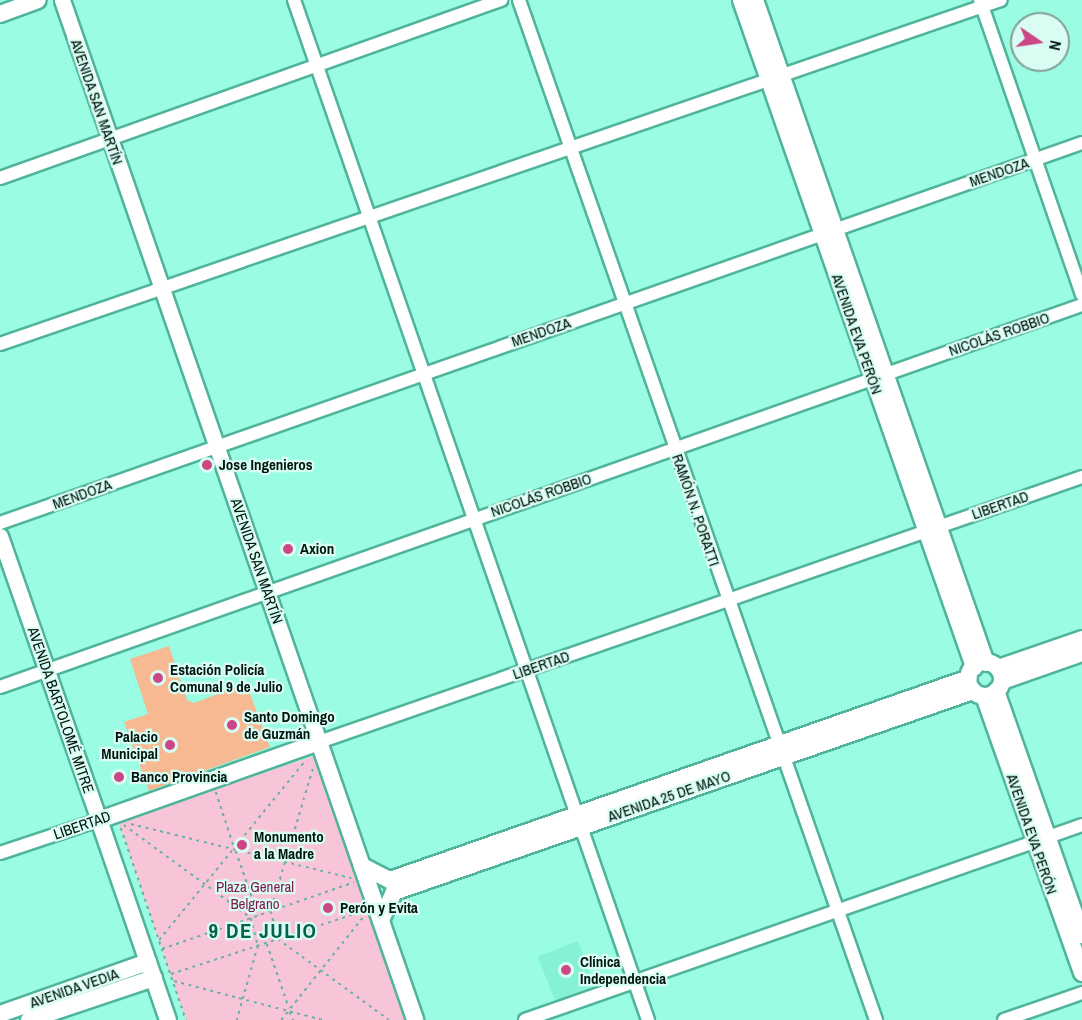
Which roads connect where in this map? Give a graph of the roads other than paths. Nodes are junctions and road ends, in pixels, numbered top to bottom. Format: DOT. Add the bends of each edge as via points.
graph roads {
  1 [pos="38,0"];
  2 [pos="62,0"];
  3 [pos="294,0"];
  4 [pos="501,0"];
  5 [pos="519,0"];
  6 [pos="741,0"];
  7 [pos="755,0"];
  8 [pos="1000,0"];
  9 [pos="981,3"];
  10 [pos="0,14"];
  11 [pos="317,65"];
  12 [pos="775,77"];
  13 [pos="110,138"];
  14 [pos="1082,143"];
  15 [pos="571,146"];
  16 [pos="1035,160"];
  17 [pos="0,178"];
  18 [pos="369,216"];
  19 [pos="829,232"];
  20 [pos="162,287"];
  21 [pos="1082,295"];
  22 [pos="624,303"];
  23 [pos="1082,305"];
  24 [pos="0,344"];
  25 [pos="423,373"];
  26 [pos="879,376"];
  27 [pos="217,446"];
  28 [pos="675,448"];
  29 [pos="1082,477"];
  30 [pos="474,519"];
  31 [pos="0,523"];
  32 [pos="933,529"];
  33 [pos="0,536"];
  34 [pos="267,591"];
  35 [pos="727,600"];
  36 [pos="1082,639"];
  37 [pos="1082,653"];
  38 [pos="526,670"];
  39 [pos="47,671"];
  40 [pos="985,679"];
  41 [pos="0,687"];
  42 [pos="319,741"];
  43 [pos="780,751"];
  44 [pos="99,820"];
  45 [pos="578,820"];
  46 [pos="1082,825"];
  47 [pos="1041,840"];
  48 [pos="0,853"];
  49 [pos="362,866"];
  50 [pos="836,911"];
  51 [pos="381,920"];
  52 [pos="1082,935"];
  53 [pos="148,962"];
  54 [pos="1082,973"];
  55 [pos="154,978"];
  56 [pos="634,982"];
  57 [pos="1082,993"];
  58 [pos="0,1014"];
  59 [pos="29,1020"];
  60 [pos="168,1020"];
  61 [pos="415,1020"];
  62 [pos="525,1020"];
  63 [pos="648,1020"];
  64 [pos="876,1020"];
  65 [pos="1004,1020"];
  1 -- 10 [label="main road"];
  2 -- 13 [label="street, AVENIDA SAN MARTÍN"];
  3 -- 11 [label="street"];
  4 -- 11 [label="street"];
  5 -- 15 [label="street, RAMÓN N. PORATTI"];
  6 -- 12 [label="main road, AVENIDA EVA PERÓN"];
  7 -- 12 [label="main road, AVENIDA EVA PERÓN"];
  8 -- 9 [label="street"];
  9 -- 12 [label="street"];
  9 -- 16 [label="street"];
  11 -- 13 [label="street"];
  11 -- 18 [label="street"];
  12 -- 15 [label="street"];
  12 -- 19 [label="main road, AVENIDA EVA PERÓN"];
  13 -- 17 [label="street"];
  13 -- 20 [label="street, AVENIDA SAN MARTÍN"];
  14 -- 16 [label="street, MENDOZA"];
  15 -- 18 [label="street"];
  15 -- 22 [label="street, RAMÓN N. PORATTI"];
  16 -- 19 [label="street, MENDOZA"];
  16 -- 21 [label="street"];
  18 -- 20 [label="street"];
  18 -- 25 [label="street"];
  19 -- 22 [label="street, MENDOZA"];
  19 -- 26 [label="main road, AVENIDA EVA PERÓN"];
  20 -- 24 [label="street"];
  20 -- 27 [label="street, AVENIDA SAN MARTÍN"];
  22 -- 25 [label="street, MENDOZA"];
  22 -- 28 [label="street, RAMÓN N. PORATTI"];
  23 -- 26 [label="street, NICOLÁS ROBBIO"];
  25 -- 27 [label="street, MENDOZA"];
  25 -- 30 [label="street"];
  26 -- 28 [label="street, NICOLÁS ROBBIO"];
  26 -- 32 [label="main road, AVENIDA EVA PERÓN"];
  27 -- 31 [label="street, MENDOZA"];
  27 -- 34 [label="street, AVENIDA SAN MARTÍN"];
  28 -- 30 [label="street, NICOLÁS ROBBIO"];
  28 -- 35 [label="street, RAMÓN N. PORATTI"];
  29 -- 32 [label="street, LIBERTAD"];
  30 -- 34 [label="street, NICOLÁS ROBBIO"];
  30 -- 38 [label="street"];
  32 -- 35 [label="street, LIBERTAD"];
  32 -- 40 [label="main road, AVENIDA EVA PERÓN"];
  33 -- 39 [label="street, AVENIDA BARTOLOMÉ MITRE"];
  34 -- 39 [label="street, NICOLÁS ROBBIO"];
  34 -- 42 [label="street, AVENIDA SAN MARTÍN"];
  35 -- 38 [label="street, LIBERTAD"];
  35 -- 43 [label="street, RAMÓN N. PORATTI"];
  36 -- 40 [label="main road, AVENIDA 25 DE MAYO"];
  37 -- 40 [label="main road, AVENIDA 25 DE MAYO"];
  38 -- 42 [label="street, LIBERTAD"];
  38 -- 45 [label="street"];
  39 -- 41 [label="street, NICOLÁS ROBBIO"];
  39 -- 44 [label="street, AVENIDA BARTOLOMÉ MITRE"];
  40 -- 43 [label="main road, AVENIDA 25 DE MAYO"];
  40 -- 47 [label="main road, AVENIDA EVA PERÓN"];
  42 -- 44 [label="main road, LIBERTAD"];
  42 -- 49 [label="main road, AVENIDA SAN MARTÍN"];
  43 -- 45 [label="main road, AVENIDA 25 DE MAYO"];
  43 -- 50 [label="street, RAMÓN N. PORATTI"];
  44 -- 48 [label="street, LIBERTAD"];
  44 -- 53 [label="main road, AVENIDA BARTOLOMÉ MITRE"];
  45 -- 49 [label="main road, AVENIDA 25 DE MAYO" via="390,880"];
  45 -- 51 [label="main road, AVENIDA 25 DE MAYO" via="394,892"];
  45 -- 56 [label="street"];
  46 -- 47 [label="street"];
  47 -- 50 [label="street"];
  47 -- 52 [label="main road, AVENIDA EVA PERÓN"];
  47 -- 54 [label="main road, AVENIDA EVA PERÓN"];
  49 -- 51 [label="main road, AVENIDA SAN MARTÍN"];
  50 -- 56 [label="street"];
  50 -- 64 [label="street, RAMÓN N. PORATTI"];
  51 -- 61 [label="main road, AVENIDA SAN MARTÍN"];
  53 -- 55 [label="main road, AVENIDA BARTOLOMÉ MITRE"];
  53 -- 58 [label="main road, AVENIDA VEDIA"];
  55 -- 59 [label="main road, AVENIDA VEDIA"];
  55 -- 60 [label="main road, AVENIDA BARTOLOMÉ MITRE"];
  56 -- 62 [label="street"];
  56 -- 63 [label="street"];
  57 -- 65 [label="street"];
}
